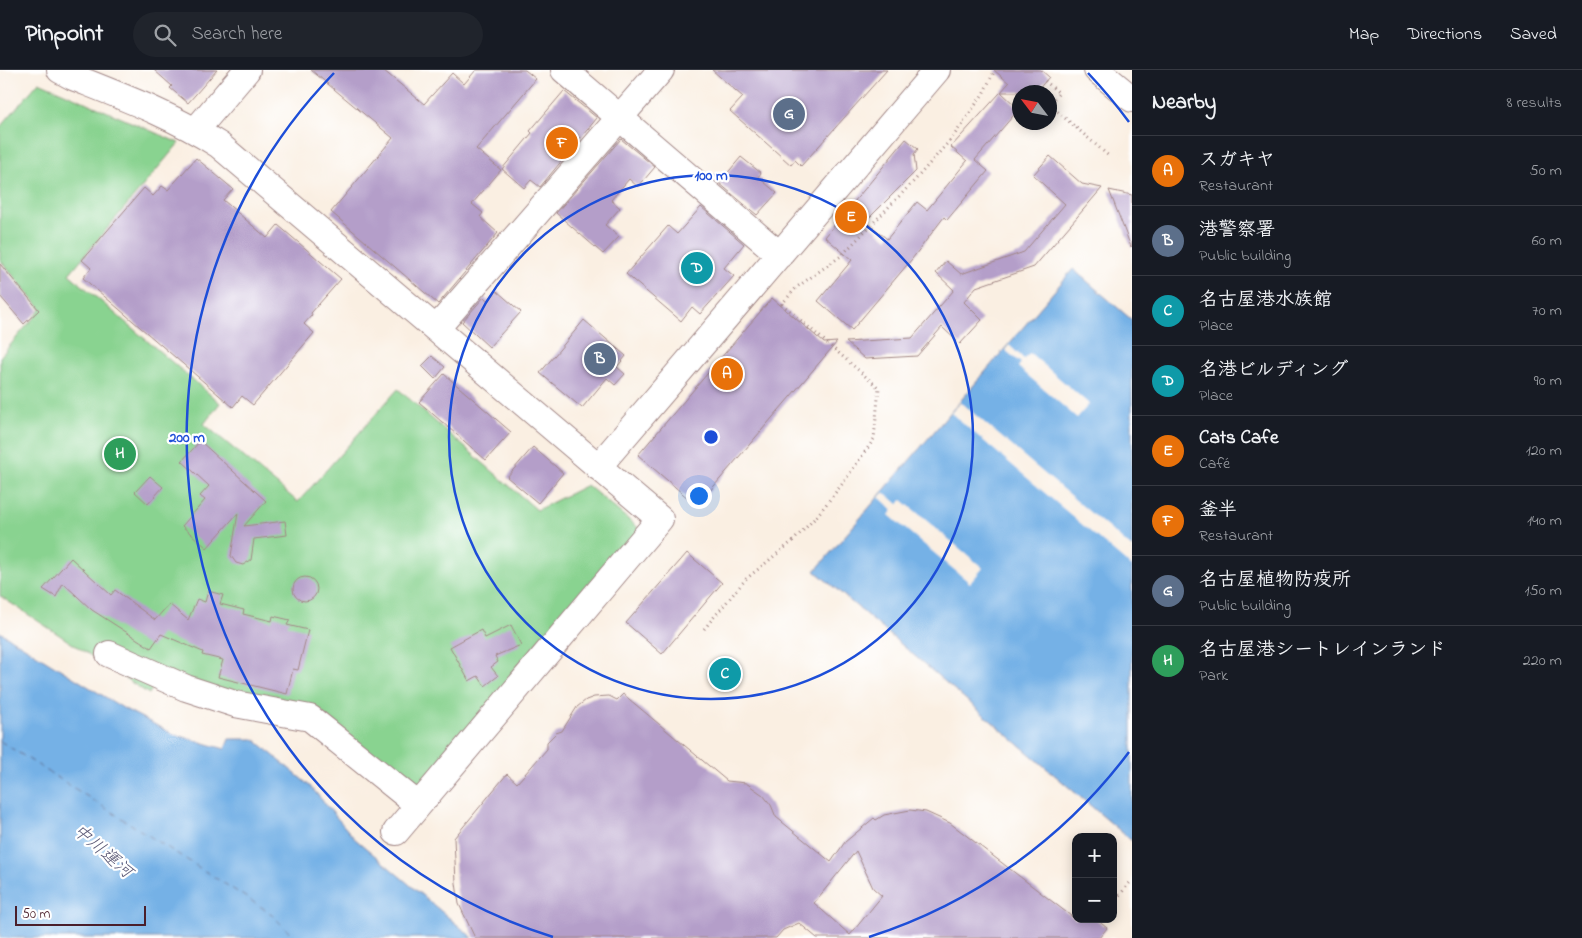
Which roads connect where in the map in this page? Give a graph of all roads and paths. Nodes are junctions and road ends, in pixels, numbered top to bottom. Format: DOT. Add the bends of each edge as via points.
graph roads {
  1 [pos="60,70"];
  2 [pos="247,70"];
  3 [pos="564,70"];
  4 [pos="661,70"];
  5 [pos="937,70"];
  6 [pos="995,70"];
  7 [pos="1097,70"];
  8 [pos="1045,81"];
  9 [pos="1049,85"];
  10 [pos="1132,99"];
  11 [pos="1057,110"];
  12 [pos="620,118"];
  13 [pos="196,130"];
  14 [pos="1110,158"];
  15 [pos="780,255"];
  16 [pos="436,330"];
  17 [pos="598,467"];
  18 [pos="704,629"];
  19 [pos="109,654"];
  20 [pos="418,805"];
  21 [pos="396,832"];
  22 [pos="1132,880"];
  23 [pos="1117,898"];
  1 -- 13 [label="street"];
  2 -- 13 [label="street"];
  3 -- 12 [label="street"];
  4 -- 12 [label="street"];
  5 -- 15 [label="street"];
  6 -- 18 [label="path" via="983,94 953,137 916,179 841,256 798,287 782,304 879,388 874,439 816,517 793,541 746,579"];
  7 -- 10 [label="street"];
  8 -- 9 [label="path"];
  11 -- 14 [label="path"];
  12 -- 15 [label="street"];
  12 -- 16 [label="street"];
  13 -- 16 [label="street" via="225,150"];
  15 -- 17 [label="street"];
  16 -- 17 [label="street"];
  17 -- 20 [label="street" via="660,519"];
  19 -- 20 [label="street" via="186,688 235,704 310,718"];
  20 -- 21 [label="street"];
  22 -- 23 [label="path"];
}
